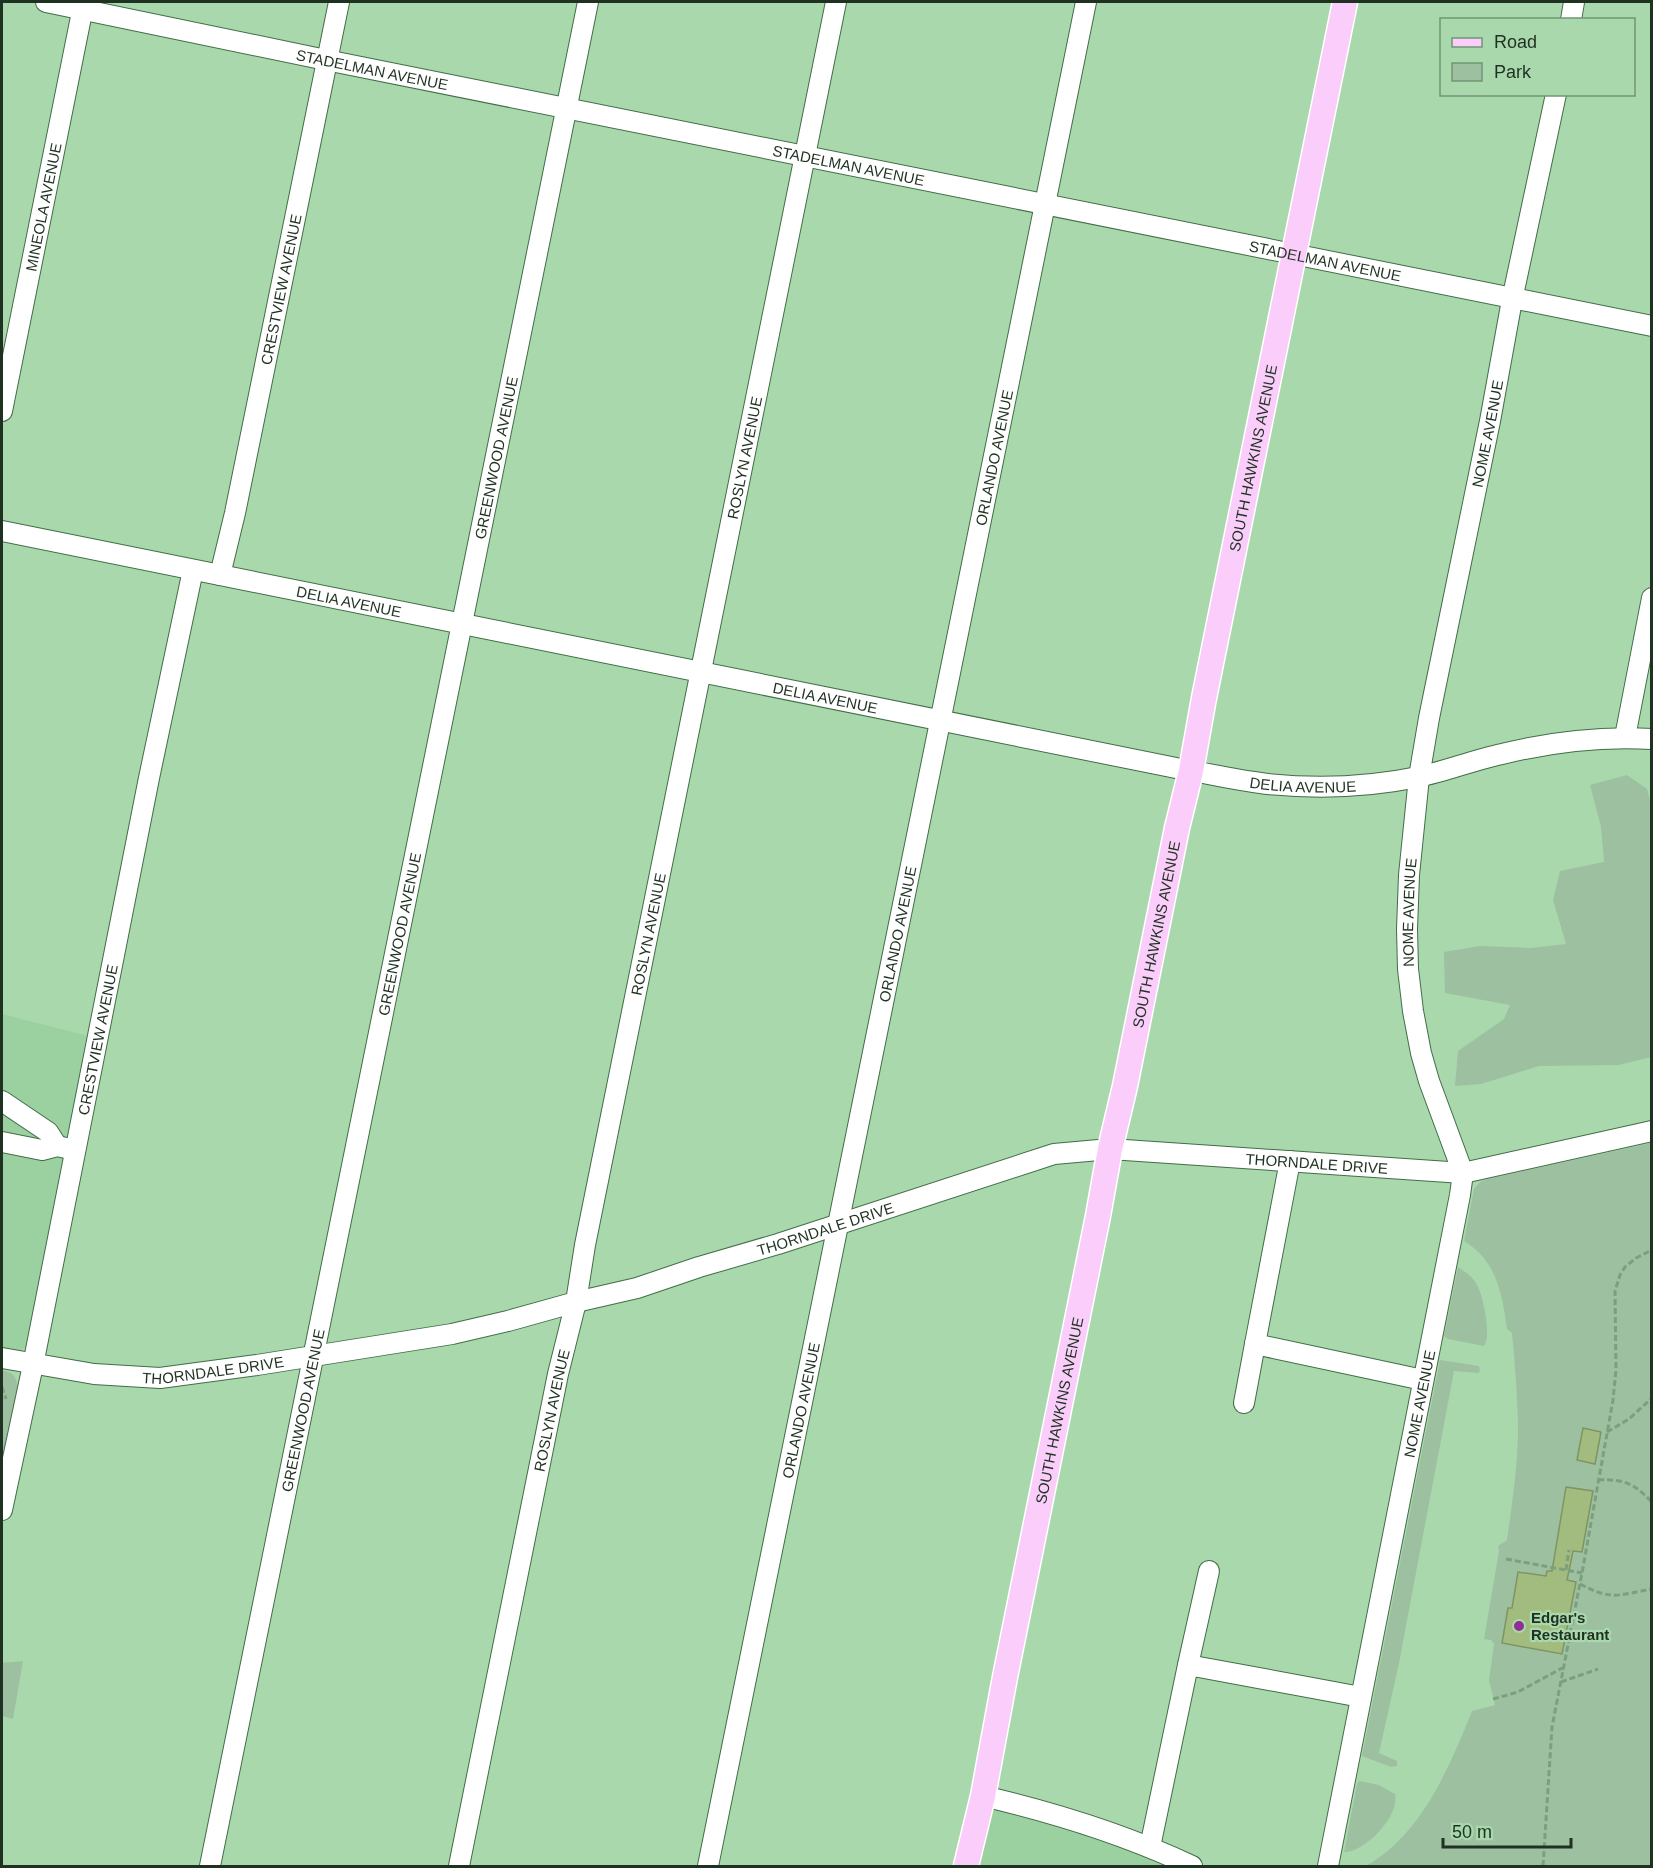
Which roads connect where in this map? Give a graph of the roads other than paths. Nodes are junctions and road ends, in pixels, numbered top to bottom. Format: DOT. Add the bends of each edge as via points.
graph roads {
  1 [pos="46,2"];
  2 [pos="339,2"];
  3 [pos="588,2"];
  4 [pos="836,2"];
  5 [pos="1086,2"];
  6 [pos="1345,2"];
  7 [pos="1574,2"];
  8 [pos="83,5"];
  9 [pos="1571,18"];
  10 [pos="326,60"];
  11 [pos="1556,96"];
  12 [pos="566,107"];
  13 [pos="804,156"];
  14 [pos="1045,204"];
  15 [pos="1294,254"];
  16 [pos="1512,300"];
  17 [pos="1652,326"];
  18 [pos="2,411"];
  19 [pos="2,531"];
  20 [pos="193,570"];
  21 [pos="220,575"];
  22 [pos="1652,598"];
  23 [pos="461,624"];
  24 [pos="701,672"];
  25 [pos="940,720"];
  26 [pos="1625,738"];
  27 [pos="1652,739"];
  28 [pos="1191,771"];
  29 [pos="1419,777"];
  30 [pos="2,1101"];
  31 [pos="1652,1131"];
  32 [pos="2,1142"];
  33 [pos="66,1148"];
  34 [pos="1110,1149"];
  35 [pos="1290,1161"];
  36 [pos="1462,1173"];
  37 [pos="837,1224"];
  38 [pos="576,1302"];
  39 [pos="1255,1344"];
  40 [pos="314,1355"];
  41 [pos="2,1358"];
  42 [pos="33,1365"];
  43 [pos="1423,1380"];
  44 [pos="1245,1403"];
  45 [pos="2,1510"];
  46 [pos="1209,1571"];
  47 [pos="1188,1665"];
  48 [pos="1361,1697"];
  49 [pos="983,1796"];
  50 [pos="1150,1847"];
  51 [pos="210,1866"];
  52 [pos="459,1866"];
  53 [pos="708,1866"];
  54 [pos="966,1866"];
  55 [pos="1192,1866"];
  56 [pos="1328,1866"];
  1 -- 8 [label="street, STADELMAN AVENUE"];
  2 -- 10 [label="street, CRESTVIEW AVENUE"];
  3 -- 12 [label="street, GREENWOOD AVENUE"];
  4 -- 13 [label="street, ROSLYN AVENUE"];
  5 -- 14 [label="street, ORLANDO AVENUE"];
  6 -- 15 [label="main road, SOUTH HAWKINS AVENUE"];
  7 -- 9 [label="street"];
  8 -- 10 [label="street, STADELMAN AVENUE"];
  8 -- 18 [label="street, MINEOLA AVENUE"];
  10 -- 12 [label="street, STADELMAN AVENUE"];
  10 -- 21 [label="street, CRESTVIEW AVENUE"];
  11 -- 16 [label="street, NOME AVENUE"];
  12 -- 13 [label="street, STADELMAN AVENUE"];
  12 -- 23 [label="street, GREENWOOD AVENUE"];
  13 -- 14 [label="street, STADELMAN AVENUE"];
  13 -- 24 [label="street, ROSLYN AVENUE"];
  14 -- 15 [label="street, STADELMAN AVENUE"];
  14 -- 25 [label="street, ORLANDO AVENUE"];
  15 -- 16 [label="street, STADELMAN AVENUE"];
  15 -- 28 [label="main road, SOUTH HAWKINS AVENUE"];
  16 -- 17 [label="street, STADELMAN AVENUE"];
  16 -- 29 [label="street, NOME AVENUE"];
  19 -- 20 [label="street, DELIA AVENUE"];
  20 -- 21 [label="street, DELIA AVENUE"];
  20 -- 33 [label="street, CRESTVIEW AVENUE"];
  21 -- 23 [label="street, DELIA AVENUE"];
  22 -- 26 [label="street"];
  23 -- 24 [label="street, DELIA AVENUE"];
  23 -- 40 [label="street, GREENWOOD AVENUE"];
  24 -- 25 [label="street, DELIA AVENUE"];
  24 -- 38 [label="street, ROSLYN AVENUE"];
  25 -- 28 [label="street, DELIA AVENUE"];
  25 -- 37 [label="street, ORLANDO AVENUE"];
  26 -- 27 [label="street, DELIA AVENUE"];
  26 -- 29 [label="street, DELIA AVENUE" via="1542,745"];
  28 -- 29 [label="street, DELIA AVENUE" via="1305,787"];
  28 -- 34 [label="main road, SOUTH HAWKINS AVENUE"];
  29 -- 36 [label="street, NOME AVENUE" via="1409,875 1408,969 1421,1053"];
  30 -- 33 [label="street"];
  31 -- 36 [label="street, THORNDALE DRIVE"];
  32 -- 33 [label="street" via="42,1150"];
  33 -- 42 [label="street, CRESTVIEW AVENUE"];
  34 -- 35 [label="street, THORNDALE DRIVE"];
  34 -- 37 [label="street, THORNDALE DRIVE" via="1054,1154"];
  34 -- 49 [label="main road, SOUTH HAWKINS AVENUE"];
  35 -- 36 [label="street, THORNDALE DRIVE"];
  35 -- 39 [label="street"];
  36 -- 43 [label="street, NOME AVENUE"];
  37 -- 38 [label="street, THORNDALE DRIVE" via="637,1288"];
  37 -- 53 [label="street, ORLANDO AVENUE"];
  38 -- 40 [label="street, THORNDALE DRIVE" via="452,1334"];
  38 -- 52 [label="street, ROSLYN AVENUE"];
  39 -- 43 [label="street"];
  39 -- 44 [label="street"];
  40 -- 42 [label="street, THORNDALE DRIVE" via="160,1378"];
  40 -- 51 [label="street, GREENWOOD AVENUE"];
  41 -- 42 [label="street, THORNDALE DRIVE"];
  42 -- 45 [label="street, CRESTVIEW AVENUE"];
  43 -- 48 [label="street, NOME AVENUE"];
  46 -- 47 [label="street"];
  47 -- 48 [label="street"];
  47 -- 50 [label="street"];
  48 -- 56 [label="street, NOME AVENUE"];
  49 -- 50 [label="street" via="1066,1817"];
  49 -- 54 [label="main road, SOUTH HAWKINS AVENUE"];
  50 -- 55 [label="street"];
}
